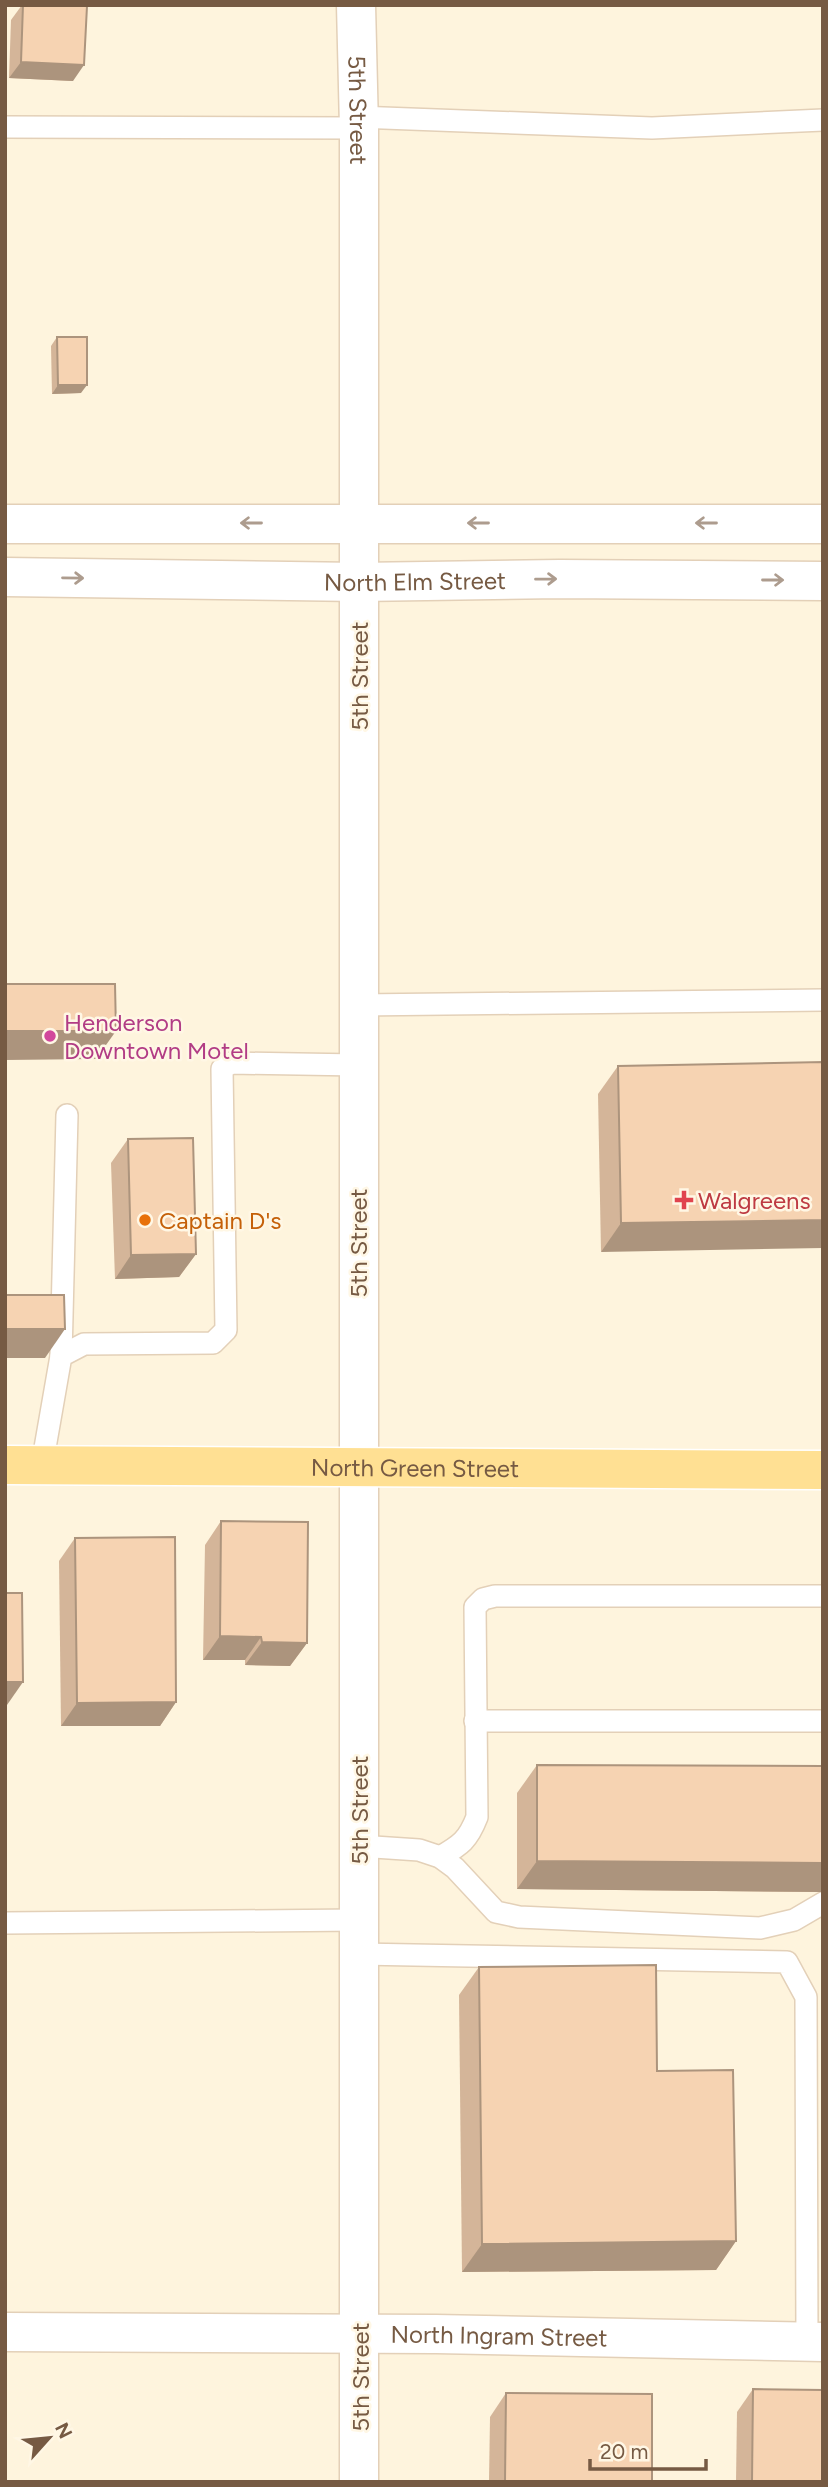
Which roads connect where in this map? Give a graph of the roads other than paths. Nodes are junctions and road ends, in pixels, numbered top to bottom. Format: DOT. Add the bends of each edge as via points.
graph roads {
  1 [pos="356,5"];
  2 [pos="823,120"];
  3 [pos="358,122"];
  4 [pos="5,127"];
  5 [pos="359,523"];
  6 [pos="5,524"];
  7 [pos="823,524"];
  8 [pos="5,577"];
  9 [pos="823,581"];
  10 [pos="359,582"];
  11 [pos="823,1000"];
  12 [pos="359,1005"];
  13 [pos="358,1066"];
  14 [pos="67,1115"];
  15 [pos="61,1356"];
  16 [pos="5,1465"];
  17 [pos="43,1465"];
  18 [pos="357,1468"];
  19 [pos="823,1470"];
  20 [pos="823,1596"];
  21 [pos="475,1721"];
  22 [pos="823,1721"];
  23 [pos="359,1846"];
  24 [pos="440,1857"];
  25 [pos="823,1903"];
  26 [pos="5,1923"];
  27 [pos="359,1937"];
  28 [pos="5,2332"];
  29 [pos="360,2334"];
  30 [pos="815,2342"];
  31 [pos="359,2482"];
  1 -- 3 [label="street, 5th Street"];
  2 -- 3 [label="lane" via="652,128"];
  3 -- 4 [label="lane"];
  3 -- 5 [label="street, 5th Street"];
  5 -- 6 [label="street, one-way"];
  7 -- 5 [label="street, one-way"];
  5 -- 10 [label="street, 5th Street"];
  8 -- 10 [label="street, North Elm Street, one-way"];
  10 -- 9 [label="street, North Elm Street, one-way"];
  10 -- 12 [label="street, 5th Street"];
  11 -- 12 [label="lane"];
  12 -- 13 [label="street, 5th Street"];
  13 -- 15 [label="lane" via="231,1063 222,1069 226,1330 220,1337 213,1343 84,1344"];
  13 -- 18 [label="street, 5th Street"];
  14 -- 15 [label="lane"];
  15 -- 17 [label="lane"];
  16 -- 17 [label="main road, North Green Street"];
  17 -- 18 [label="main road, North Green Street"];
  18 -- 19 [label="main road, North Green Street"];
  18 -- 23 [label="street, 5th Street"];
  20 -- 21 [label="lane" via="483,1599 475,1607"];
  21 -- 22 [label="lane"];
  21 -- 24 [label="lane" via="477,1817 469,1835"];
  23 -- 24 [label="lane" via="419,1850"];
  23 -- 27 [label="street, 5th Street"];
  24 -- 25 [label="lane" via="496,1912 519,1917 760,1928 794,1920"];
  26 -- 27 [label="lane"];
  27 -- 29 [label="street, 5th Street"];
  27 -- 30 [label="lane" via="787,1962 806,1997"];
  28 -- 29 [label="street, North Ingram Street"];
  29 -- 30 [label="street, North Ingram Street"];
  29 -- 31 [label="street, 5th Street"];
}
